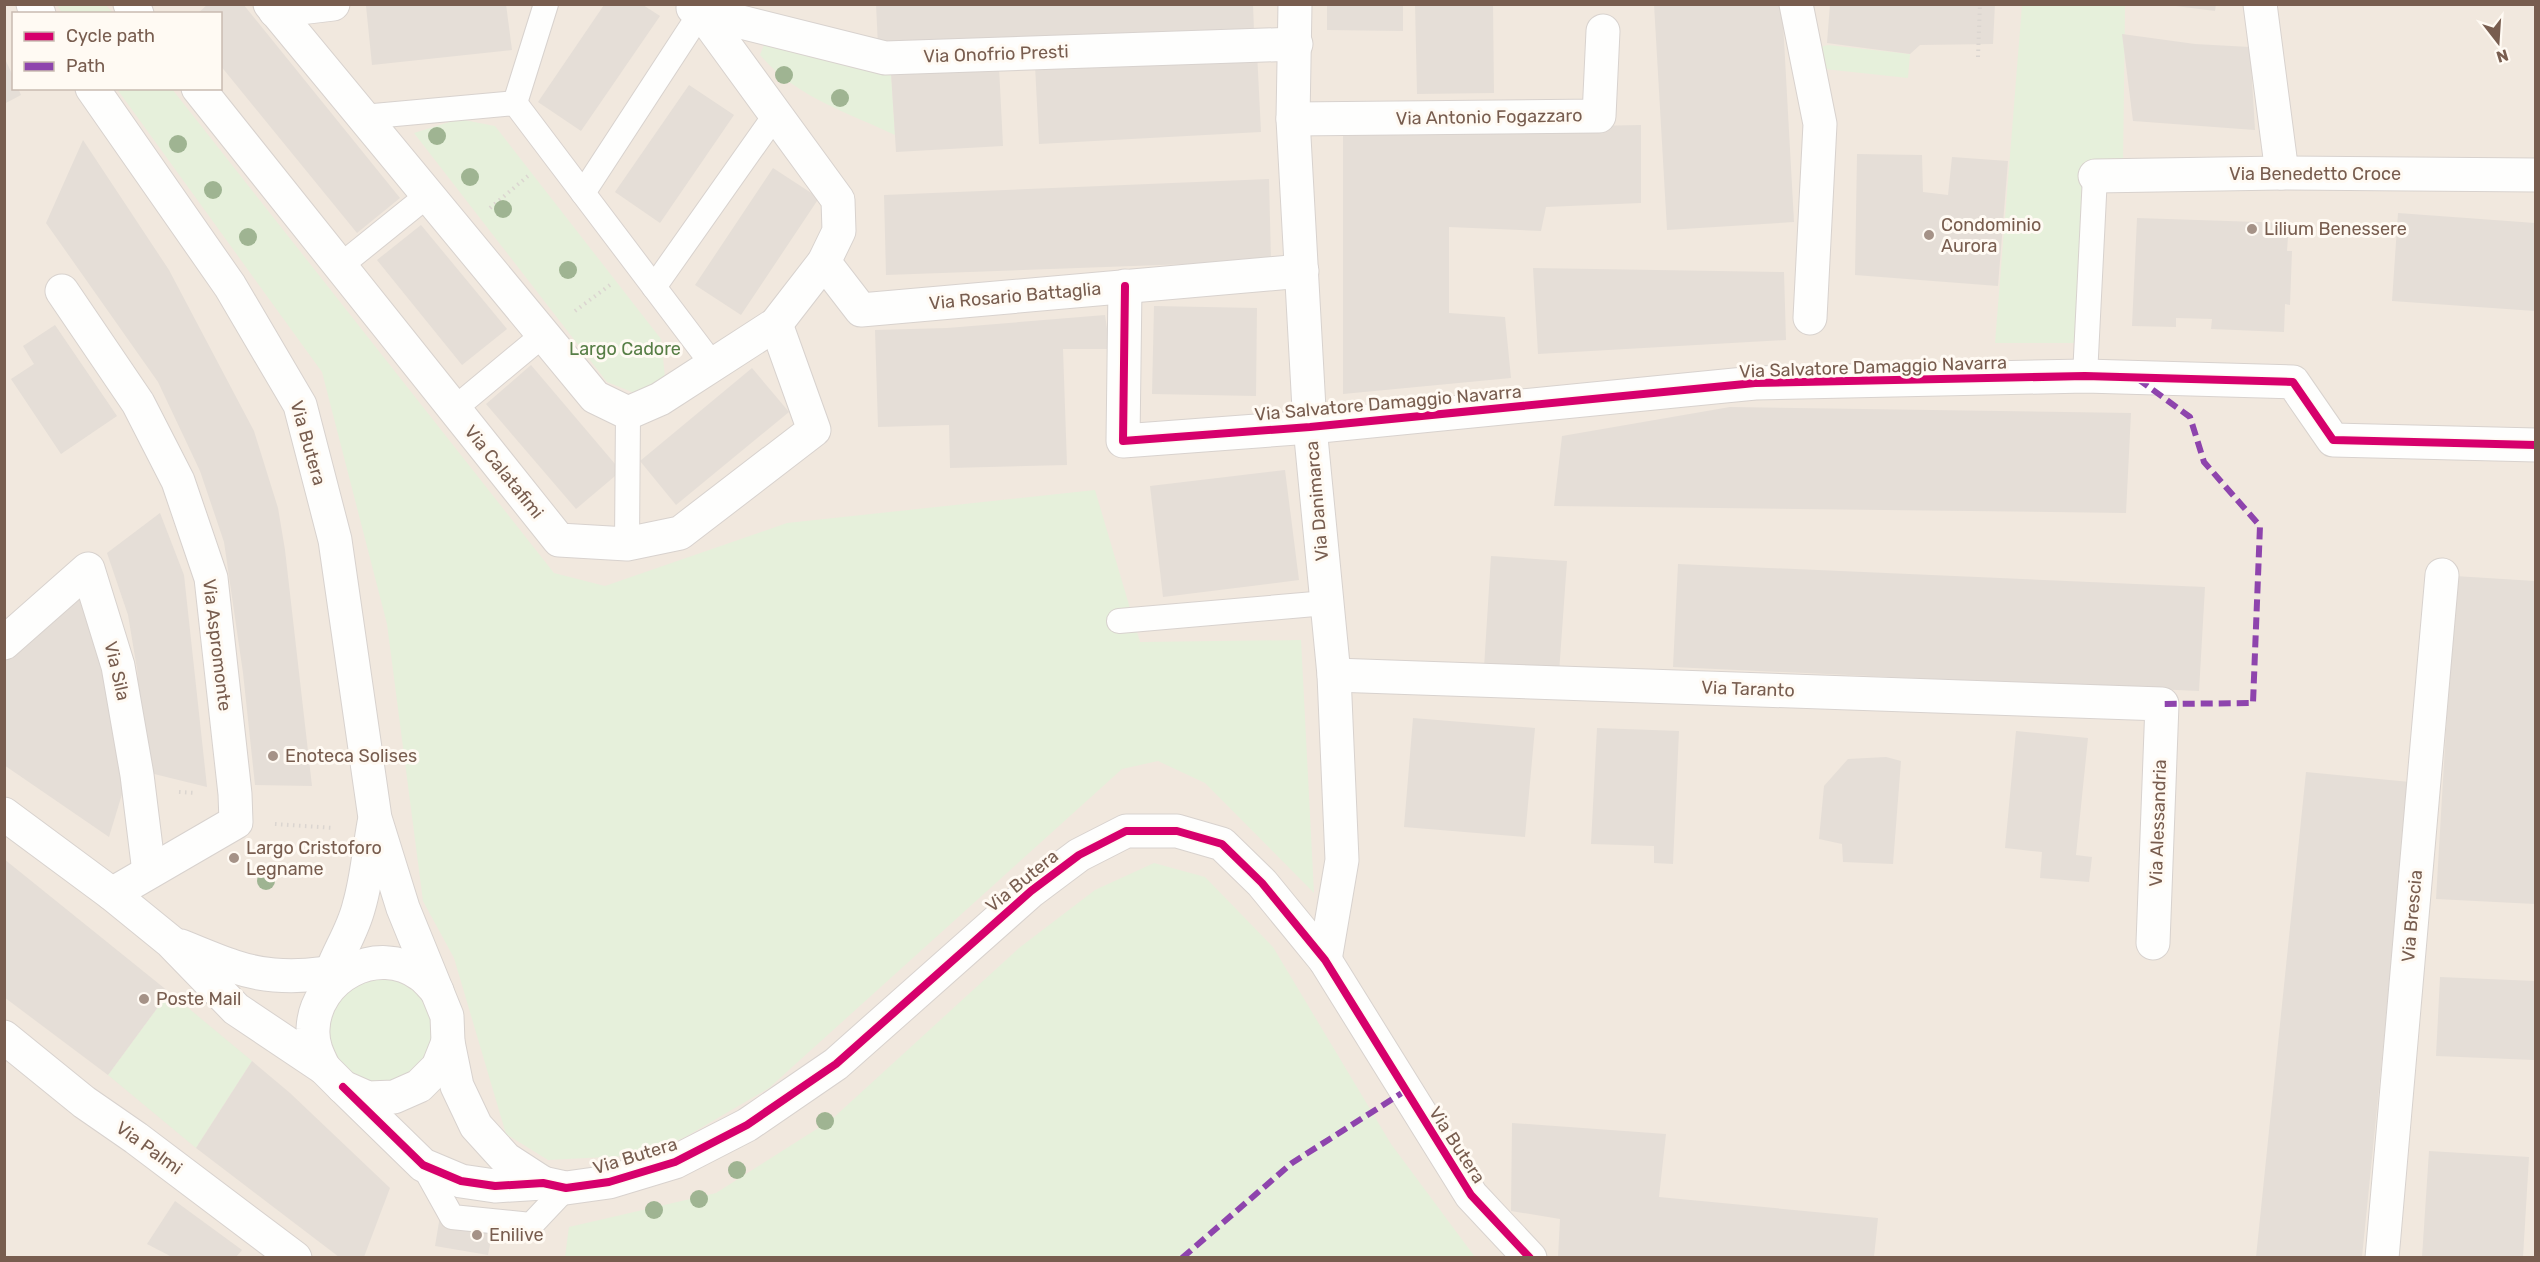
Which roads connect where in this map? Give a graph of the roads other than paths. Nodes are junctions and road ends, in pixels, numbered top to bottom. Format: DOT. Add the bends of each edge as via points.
graph roads {
  1 [pos="333,4"];
  2 [pos="546,4"];
  3 [pos="1295,4"];
  4 [pos="1797,4"];
  5 [pos="2260,4"];
  6 [pos="273,8"];
  7 [pos="693,8"];
  8 [pos="1603,31"];
  9 [pos="1296,44"];
  10 [pos="93,90"];
  11 [pos="200,90"];
  12 [pos="515,103"];
  13 [pos="776,114"];
  14 [pos="363,117"];
  15 [pos="1293,119"];
  16 [pos="2282,173"];
  17 [pos="2535,175"];
  18 [pos="2095,176"];
  19 [pos="583,193"];
  20 [pos="428,195"];
  21 [pos="824,262"];
  22 [pos="340,266"];
  23 [pos="1302,271"];
  24 [pos="1125,286"];
  25 [pos="654,287"];
  26 [pos="62,291"];
  27 [pos="1810,318"];
  28 [pos="776,324"];
  29 [pos="543,335"];
  30 [pos="713,365"];
  31 [pos="2085,376"];
  32 [pos="454,409"];
  33 [pos="628,413"];
  34 [pos="1310,427"];
  35 [pos="2535,445"];
  36 [pos="627,544"];
  37 [pos="2442,575"];
  38 [pos="1326,603"];
  39 [pos="1119,621"];
  40 [pos="4,643"];
  41 [pos="1334,675"];
  42 [pos="2162,704"];
  43 [pos="4,814"];
  44 [pos="374,824"];
  45 [pos="148,872"];
  46 [pos="111,894"];
  47 [pos="171,942"];
  48 [pos="2153,943"];
  49 [pos="1325,960"];
  50 [pos="336,978"];
  51 [pos="437,991"];
  52 [pos="4,1037"];
  53 [pos="448,1042"];
  54 [pos="334,1078"];
  55 [pos="554,1186"];
  56 [pos="295,1257"];
  57 [pos="1530,1257"];
  58 [pos="2382,1257"];
  1 -- 6 [label="street"];
  2 -- 12 [label="lane"];
  3 -- 9 [label="street, Via Danimarca"];
  4 -- 27 [label="street" via="1820,124"];
  5 -- 16 [label="street"];
  6 -- 14 [label="street"];
  7 -- 9 [label="street, Via Onofrio Presti" via="885,57"];
  7 -- 13 [label="street"];
  7 -- 19 [label="lane"];
  8 -- 15 [label="street, Via Antonio Fogazzaro" via="1599,116"];
  9 -- 15 [label="street, Via Danimarca"];
  10 -- 44 [label="street, Via Butera" via="230,286 300,405 335,540"];
  11 -- 22 [label="street, Via Calatafimi"];
  12 -- 14 [label="lane"];
  12 -- 19 [label="lane"];
  13 -- 21 [label="street" via="838,200 840,231"];
  13 -- 25 [label="lane"];
  14 -- 20 [label="street"];
  15 -- 23 [label="street, Via Danimarca"];
  16 -- 17 [label="street, Via Benedetto Croce"];
  16 -- 18 [label="street, Via Benedetto Croce"];
  18 -- 31 [label="lane"];
  19 -- 25 [label="lane"];
  20 -- 22 [label="lane"];
  20 -- 29 [label="street"];
  21 -- 24 [label="street, Via Rosario Battaglia" via="861,310"];
  21 -- 28 [label="street"];
  22 -- 32 [label="street, Via Calatafimi"];
  23 -- 24 [label="street, Via Rosario Battaglia"];
  23 -- 34 [label="street, Via Danimarca"];
  24 -- 34 [label="street, Via Salvatore Damaggio Navarra" via="1123,441"];
  25 -- 30 [label="lane"];
  26 -- 45 [label="street, Via Aspromonte" via="138,403 178,481 211,578 235,800"];
  28 -- 30 [label="street"];
  28 -- 36 [label="street, Via Calatafimi" via="814,430 680,533"];
  29 -- 32 [label="lane"];
  29 -- 33 [label="street" via="595,397"];
  30 -- 33 [label="street" via="660,399"];
  31 -- 34 [label="street, Via Salvatore Damaggio Navarra" via="1755,383"];
  31 -- 35 [label="street, Via Salvatore Damaggio Navarra" via="2293,382 2333,440"];
  32 -- 36 [label="street, Via Calatafimi" via="559,540"];
  33 -- 36 [label="lane"];
  34 -- 38 [label="street, Via Danimarca"];
  37 -- 58 [label="street, Via Brescia"];
  38 -- 39 [label="lane"];
  38 -- 41 [label="street, Via Danimarca"];
  40 -- 45 [label="street, Via Sila" via="88,569 118,666"];
  41 -- 42 [label="street, Via Taranto"];
  41 -- 49 [label="street, Via Danimarca" via="1342,860"];
  42 -- 48 [label="street, Via Alessandria"];
  43 -- 46 [label="street"];
  44 -- 50 [label="street" via="360,905"];
  44 -- 51 [label="street"];
  45 -- 46 [label="street"];
  46 -- 47 [label="street"];
  47 -- 50 [label="street" via="230,965 274,975"];
  47 -- 54 [label="street" via="236,1008"];
  49 -- 55 [label="street, Via Butera" via="1262,883 1222,844 1178,831 1126,831 1079,855 1031,891 836,1064 747,1125 675,1162 609,1182"];
  49 -- 57 [label="street, Via Butera" via="1471,1195"];
  50 -- 51 [label="street" via="375,962 399,965 421,975"];
  50 -- 54 [label="street" via="315,1011 312,1030 315,1050"];
  51 -- 53 [label="street" via="447,1016"];
  52 -- 56 [label="street, Via Palmi" via="84,1102"];
  53 -- 54 [label="street" via="438,1067 419,1086 394,1097 368,1098"];
  53 -- 55 [label="street" via="457,1086 476,1126 506,1159"];
  54 -- 55 [label="street, Via Butera" via="423,1165 461,1180 495,1186"];
}
